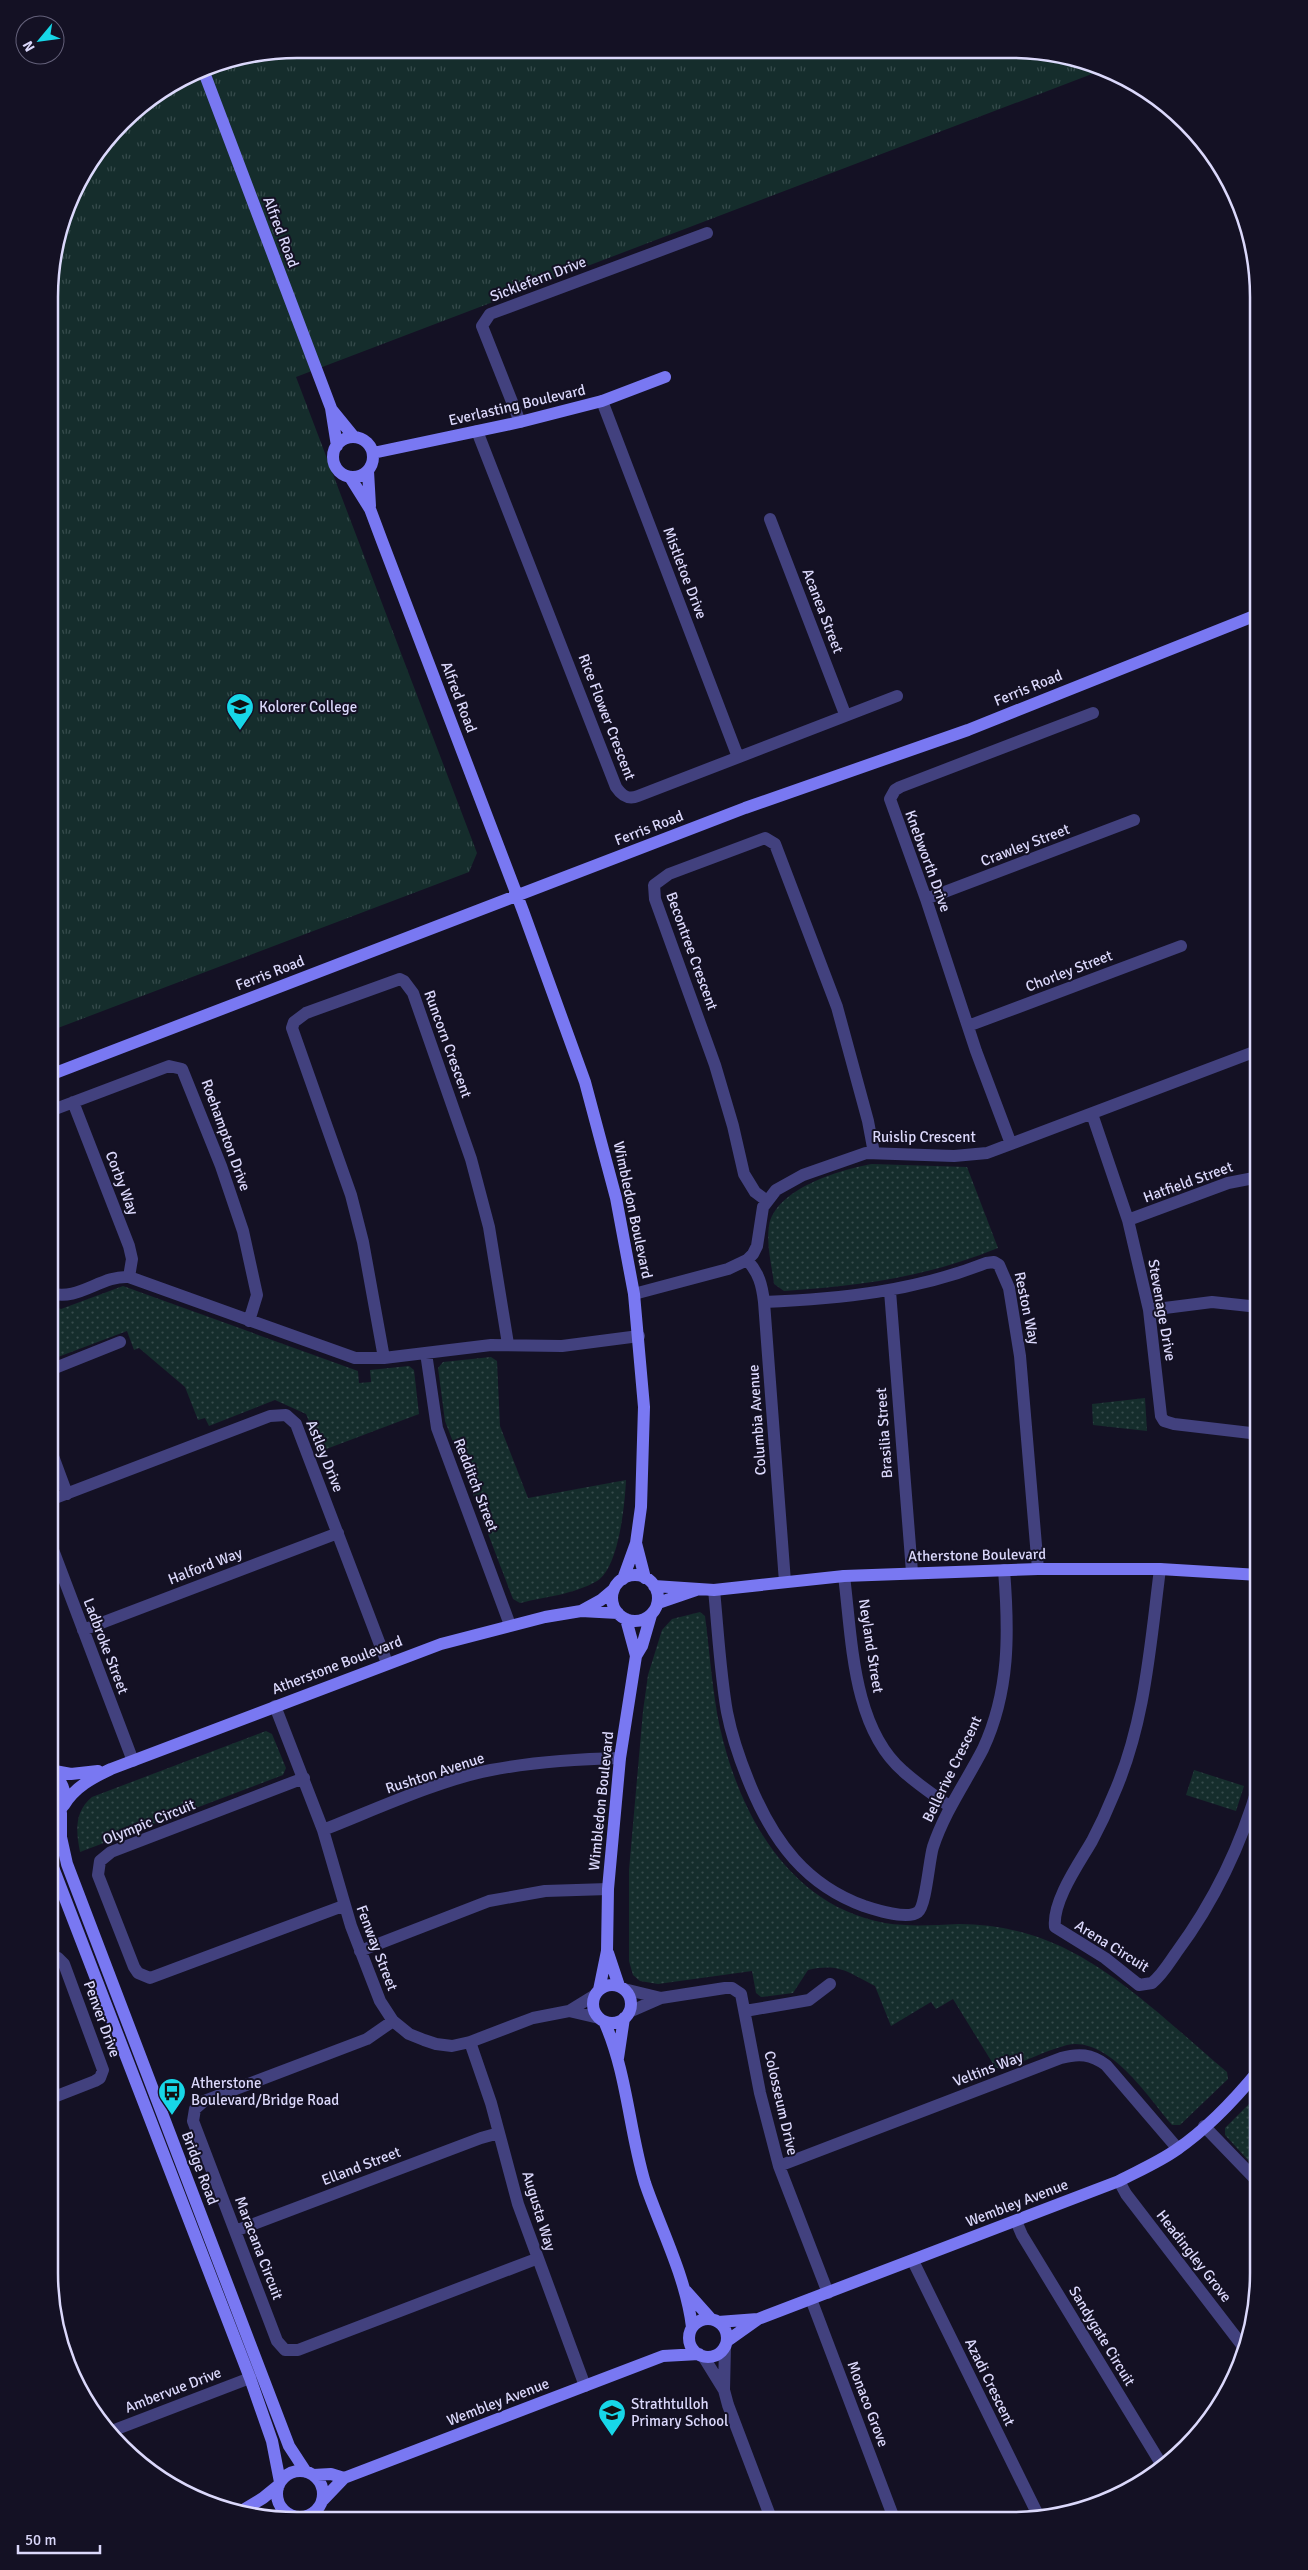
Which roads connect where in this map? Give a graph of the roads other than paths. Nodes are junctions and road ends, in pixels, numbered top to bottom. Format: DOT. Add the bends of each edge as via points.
graph roads {
  1 [pos="205,76"];
  2 [pos="707,233"];
  3 [pos="665,377"];
  4 [pos="602,401"];
  5 [pos="331,408"];
  6 [pos="520,422"];
  7 [pos="477,431"];
  8 [pos="354,437"];
  9 [pos="337,446"];
  10 [pos="373,453"];
  11 [pos="368,471"];
  12 [pos="350,477"];
  13 [pos="370,509"];
  14 [pos="770,519"];
  15 [pos="1250,618"];
  16 [pos="897,696"];
  17 [pos="1093,712"];
  18 [pos="845,714"];
  19 [pos="738,757"];
  20 [pos="1134,820"];
  21 [pos="518,896"];
  22 [pos="926,900"];
  23 [pos="1181,946"];
  24 [pos="968,1026"];
  25 [pos="1250,1053"];
  26 [pos="58,1071"];
  27 [pos="73,1102"];
  28 [pos="58,1107"];
  29 [pos="1092,1114"];
  30 [pos="1011,1144"];
  31 [pos="874,1153"];
  32 [pos="1250,1179"];
  33 [pos="767,1201"];
  34 [pos="1128,1220"];
  35 [pos="747,1260"];
  36 [pos="129,1277"];
  37 [pos="890,1291"];
  38 [pos="634,1294"];
  39 [pos="58,1295"];
  40 [pos="764,1302"];
  41 [pos="1250,1306"];
  42 [pos="1149,1310"];
  43 [pos="249,1321"];
  44 [pos="639,1336"];
  45 [pos="120,1342"];
  46 [pos="508,1344"];
  47 [pos="426,1353"];
  48 [pos="384,1358"];
  49 [pos="58,1367"];
  50 [pos="1250,1433"];
  51 [pos="58,1470"];
  52 [pos="67,1494"];
  53 [pos="58,1497"];
  54 [pos="338,1533"];
  55 [pos="636,1543"];
  56 [pos="58,1563"];
  57 [pos="1038,1569"];
  58 [pos="1160,1569"];
  59 [pos="1004,1570"];
  60 [pos="912,1572"];
  61 [pos="1250,1574"];
  62 [pos="844,1576"];
  63 [pos="623,1579"];
  64 [pos="650,1582"];
  65 [pos="785,1582"];
  66 [pos="614,1589"];
  67 [pos="696,1590"];
  68 [pos="714,1590"];
  69 [pos="658,1603"];
  70 [pos="581,1611"];
  71 [pos="651,1615"];
  72 [pos="622,1616"];
  73 [pos="510,1626"];
  74 [pos="83,1630"];
  75 [pos="636,1656"];
  76 [pos="387,1663"];
  77 [pos="275,1706"];
  78 [pos="620,1758"];
  79 [pos="133,1761"];
  80 [pos="111,1769"];
  81 [pos="58,1772"];
  82 [pos="304,1778"];
  83 [pos="58,1779"];
  84 [pos="949,1806"];
  85 [pos="62,1809"];
  86 [pos="58,1813"];
  87 [pos="1250,1818"];
  88 [pos="323,1830"];
  89 [pos="58,1880"];
  90 [pos="608,1889"];
  91 [pos="343,1906"];
  92 [pos="360,1951"];
  93 [pos="607,1951"];
  94 [pos="58,1958"];
  95 [pos="830,1984"];
  96 [pos="622,1988"];
  97 [pos="597,1992"];
  98 [pos="661,1998"];
  99 [pos="569,2011"];
  100 [pos="745,2011"];
  101 [pos="627,2015"];
  102 [pos="601,2020"];
  103 [pos="393,2021"];
  104 [pos="470,2042"];
  105 [pos="618,2058"];
  106 [pos="1250,2079"];
  107 [pos="58,2095"];
  108 [pos="1204,2126"];
  109 [pos="499,2133"];
  110 [pos="1178,2149"];
  111 [pos="779,2166"];
  112 [pos="1250,2174"];
  113 [pos="1119,2181"];
  114 [pos="1016,2221"];
  115 [pos="234,2231"];
  116 [pos="536,2259"];
  117 [pos="913,2262"];
  118 [pos="683,2287"];
  119 [pos="828,2293"];
  120 [pos="811,2299"];
  121 [pos="758,2319"];
  122 [pos="714,2320"];
  123 [pos="691,2332"];
  124 [pos="1240,2343"];
  125 [pos="726,2344"];
  126 [pos="701,2355"];
  127 [pos="663,2356"];
  128 [pos="250,2378"];
  129 [pos="585,2386"];
  130 [pos="724,2390"];
  131 [pos="115,2429"];
  132 [pos="1159,2461"];
  133 [pos="309,2474"];
  134 [pos="344,2478"];
  135 [pos="280,2484"];
  136 [pos="321,2503"];
  137 [pos="248,2507"];
  138 [pos="1036,2511"];
  139 [pos="288,2512"];
  140 [pos="313,2512"];
  141 [pos="321,2512"];
  142 [pos="769,2512"];
  143 [pos="893,2512"];
  1 -- 5 [label="street, Alfred Road"];
  2 -- 6 [label="street, Sicklefern Drive" via="490,314 482,326"];
  3 -- 4 [label="street, Everlasting Boulevard"];
  4 -- 6 [label="street, Everlasting Boulevard"];
  4 -- 19 [label="street, Mistletoe Drive"];
  5 -- 8 [label="street, Alfred Road"];
  5 -- 9 [label="street, Alfred Road"];
  6 -- 7 [label="street, Everlasting Boulevard"];
  7 -- 10 [label="street, Everlasting Boulevard"];
  7 -- 19 [label="street, Rice Flower Crescent" via="620,792 634,798"];
  8 -- 9 [label="street"];
  8 -- 10 [label="street" via="366,442"];
  9 -- 12 [label="street" via="336,465 339,471"];
  10 -- 11 [label="street"];
  11 -- 12 [label="street"];
  11 -- 13 [label="street, Alfred Road"];
  12 -- 13 [label="street, Alfred Road"];
  13 -- 21 [label="street, Alfred Road"];
  14 -- 18 [label="street, Acanea Street"];
  15 -- 21 [label="street, Ferris Road" via="968,730 745,808"];
  16 -- 18 [label="street, Rice Flower Crescent"];
  17 -- 22 [label="street, Knebworth Drive" via="894,790 891,806"];
  18 -- 19 [label="street, Rice Flower Crescent"];
  20 -- 22 [label="street, Crawley Street"];
  21 -- 26 [label="street, Ferris Road"];
  21 -- 38 [label="street, Wimbledon Boulevard" via="599,1128"];
  22 -- 24 [label="street, Knebworth Drive"];
  23 -- 24 [label="street, Chorley Street"];
  24 -- 30 [label="street, Knebworth Drive"];
  25 -- 29 [label="street, Ruislip Crescent"];
  27 -- 28 [label="street, Roehampton Drive"];
  27 -- 36 [label="street, Corby Way" via="129,1246 132,1259"];
  27 -- 43 [label="street, Roehampton Drive" via="169,1066 182,1069 221,1166 242,1231 258,1295"];
  29 -- 30 [label="street, Ruislip Crescent"];
  29 -- 34 [label="street, Stevenage Drive"];
  30 -- 31 [label="street, Ruislip Crescent" via="974,1155"];
  31 -- 33 [label="street, Ruislip Crescent" via="851,1157 788,1181"];
  31 -- 33 [label="street, Becontree Crescent" via="837,1007 775,844 765,838 757,840 668,874 654,885 654,898 715,1065 744,1174 749,1186"];
  32 -- 34 [label="street, Hatfield Street" via="1228,1183"];
  33 -- 35 [label="street, Ruislip Crescent" via="760,1218 757,1246"];
  34 -- 42 [label="street, Stevenage Drive"];
  35 -- 38 [label="street" via="728,1269"];
  35 -- 40 [label="street, Columbia Avenue" via="762,1282"];
  36 -- 39 [label="street" via="114,1278 73,1294"];
  36 -- 43 [label="street"];
  37 -- 40 [label="street, Reston Way"];
  37 -- 57 [label="street, Reston Way" via="939,1280 994,1262 1003,1270 1020,1356"];
  37 -- 60 [label="street, Brasilia Street"];
  38 -- 44 [label="street, Wimbledon Boulevard"];
  40 -- 65 [label="street, Columbia Avenue"];
  41 -- 42 [label="street" via="1212,1302"];
  42 -- 50 [label="street, Stevenage Drive" via="1159,1409 1164,1421"];
  43 -- 48 [label="street" via="355,1358"];
  44 -- 46 [label="street" via="562,1346"];
  44 -- 55 [label="street, Wimbledon Boulevard" via="644,1451"];
  45 -- 49 [label="street"];
  46 -- 47 [label="street"];
  46 -- 48 [label="street, Runcorn Crescent" via="489,1227 471,1159 413,993 400,979 306,1013 294,1022 292,1028 351,1195"];
  47 -- 48 [label="street"];
  47 -- 73 [label="street, Redditch Street" via="437,1428"];
  51 -- 52 [label="street"];
  52 -- 53 [label="street, Astley Drive"];
  52 -- 54 [label="street, Astley Drive" via="280,1414 296,1424"];
  54 -- 74 [label="street, Halford Way"];
  54 -- 76 [label="street, Astley Drive"];
  55 -- 63 [label="street, Wimbledon Boulevard"];
  55 -- 64 [label="street, Wimbledon Boulevard"];
  56 -- 74 [label="street, Ladbroke Street"];
  57 -- 58 [label="street, Atherstone Boulevard"];
  57 -- 59 [label="street, Atherstone Boulevard"];
  58 -- 61 [label="street, Atherstone Boulevard"];
  58 -- 87 [label="street, Arena Circuit" via="1139,1722 1108,1810 1069,1878 1055,1927 1105,1958 1139,1985 1152,1983 1187,1938"];
  59 -- 60 [label="street, Atherstone Boulevard"];
  59 -- 84 [label="street, Bellerive Crescent" via="1008,1647 999,1704 982,1749"];
  60 -- 62 [label="street, Atherstone Boulevard"];
  62 -- 65 [label="street, Atherstone Boulevard"];
  62 -- 84 [label="street, Neyland Street" via="857,1683 870,1721 882,1744 902,1770"];
  63 -- 64 [label="street" via="634,1575"];
  63 -- 66 [label="street"];
  64 -- 67 [label="street, Atherstone Boulevard"];
  64 -- 69 [label="street"];
  65 -- 68 [label="street, Atherstone Boulevard"];
  66 -- 70 [label="street, Atherstone Boulevard"];
  66 -- 72 [label="street" via="612,1599"];
  67 -- 68 [label="street, Atherstone Boulevard"];
  67 -- 69 [label="street, Atherstone Boulevard"];
  68 -- 84 [label="street, Bellerive Crescent" via="723,1685 735,1744 773,1833 800,1867 842,1897 874,1909 914,1914 922,1907 932,1850"];
  69 -- 71 [label="street"];
  70 -- 72 [label="street, Atherstone Boulevard"];
  70 -- 73 [label="street, Atherstone Boulevard"];
  71 -- 72 [label="street" via="636,1621"];
  71 -- 75 [label="street, Wimbledon Boulevard"];
  72 -- 75 [label="street, Wimbledon Boulevard"];
  73 -- 76 [label="street, Atherstone Boulevard" via="441,1644"];
  74 -- 79 [label="street, Ladbroke Street"];
  75 -- 78 [label="street, Wimbledon Boulevard"];
  76 -- 77 [label="street, Atherstone Boulevard"];
  77 -- 79 [label="street, Atherstone Boulevard"];
  77 -- 82 [label="street, Fenway Street"];
  78 -- 88 [label="street, Rushton Avenue" via="490,1770 449,1782"];
  78 -- 90 [label="street, Wimbledon Boulevard"];
  79 -- 80 [label="street, Atherstone Boulevard"];
  80 -- 81 [label="street, Atherstone Boulevard" via="83,1774"];
  80 -- 85 [label="street, Atherstone Boulevard" via="74,1791"];
  82 -- 88 [label="street, Fenway Street"];
  82 -- 91 [label="street, Olympic Circuit" via="111,1852 100,1861 98,1875 134,1966 138,1973 150,1978"];
  83 -- 85 [label="street, Bridge Road" via="63,1788"];
  85 -- 86 [label="street, Atherstone Boulevard"];
  85 -- 133 [label="street, Bridge Road" via="61,1837 67,1864 289,2446"];
  88 -- 91 [label="street, Fenway Street"];
  89 -- 128 [label="street, Bridge Road"];
  90 -- 92 [label="street" via="545,1891 489,1902"];
  90 -- 93 [label="street, Wimbledon Boulevard"];
  91 -- 92 [label="street, Fenway Street"];
  92 -- 103 [label="street, Fenway Street" via="380,2002"];
  93 -- 96 [label="street, Wimbledon Boulevard"];
  93 -- 97 [label="street, Wimbledon Boulevard"];
  94 -- 107 [label="street, Penver Drive" via="64,1964 103,2070 95,2081"];
  95 -- 100 [label="street" via="808,2000"];
  96 -- 97 [label="street" via="609,1985"];
  96 -- 98 [label="street, Colosseum Drive"];
  96 -- 101 [label="street" via="631,2002"];
  97 -- 99 [label="street, Fenway Street"];
  97 -- 102 [label="street" via="593,2010"];
  98 -- 100 [label="street, Colosseum Drive" via="732,1988 740,1994"];
  98 -- 101 [label="street, Colosseum Drive"];
  99 -- 102 [label="street, Fenway Street"];
  99 -- 104 [label="street, Fenway Street" via="532,2018"];
  100 -- 111 [label="street, Colosseum Drive" via="760,2093"];
  101 -- 102 [label="street" via="614,2023"];
  101 -- 105 [label="street"];
  102 -- 105 [label="street"];
  103 -- 104 [label="street, Fenway Street" via="409,2034 436,2044 452,2046"];
  103 -- 115 [label="street, Maracana Circuit" via="367,2039 204,2101 194,2109 193,2121"];
  104 -- 109 [label="street, Augusta Way"];
  105 -- 118 [label="street" via="645,2182"];
  106 -- 108 [label="street, Wembley Avenue"];
  108 -- 110 [label="street, Wembley Avenue"];
  108 -- 112 [label="street"];
  109 -- 115 [label="street, Elland Street"];
  109 -- 116 [label="street, Augusta Way"];
  110 -- 111 [label="street, Veltins Way" via="1106,2065 1082,2055 1062,2058"];
  110 -- 113 [label="street, Wembley Avenue"];
  111 -- 119 [label="street, Colosseum Drive"];
  113 -- 114 [label="street, Wembley Avenue"];
  113 -- 124 [label="street, Headingley Grove"];
  114 -- 117 [label="street, Wembley Avenue"];
  114 -- 132 [label="street, Sandygate Circuit"];
  115 -- 116 [label="street, Maracana Circuit" via="277,2341 290,2351"];
  116 -- 129 [label="street, Augusta Way"];
  117 -- 119 [label="street, Wembley Avenue"];
  117 -- 138 [label="street, Azadi Crescent"];
  118 -- 122 [label="street"];
  118 -- 123 [label="street" via="688,2300"];
  119 -- 120 [label="street, Wembley Avenue"];
  120 -- 121 [label="street, Wembley Avenue"];
  120 -- 143 [label="street, Monaco Grove"];
  121 -- 122 [label="street, Wembley Avenue"];
  121 -- 125 [label="street, Wembley Avenue"];
  122 -- 123 [label="street" via="700,2320"];
  122 -- 125 [label="street" via="724,2328"];
  123 -- 126 [label="street" via="692,2347"];
  123 -- 127 [label="street, Wembley Avenue"];
  125 -- 126 [label="street" via="714,2356"];
  125 -- 130 [label="street"];
  126 -- 127 [label="street, Wembley Avenue"];
  126 -- 130 [label="street"];
  127 -- 129 [label="street, Wembley Avenue"];
  128 -- 131 [label="street, Ambervue Drive"];
  128 -- 135 [label="street, Bridge Road" via="274,2448"];
  129 -- 134 [label="street, Wembley Avenue"];
  130 -- 142 [label="street"];
  133 -- 134 [label="street, Wembley Avenue"];
  133 -- 135 [label="street" via="294,2472"];
  133 -- 136 [label="street" via="322,2487"];
  134 -- 136 [label="street, Wembley Avenue"];
  135 -- 137 [label="street"];
  135 -- 139 [label="street" via="277,2492 280,2505"];
  136 -- 140 [label="street"];
  136 -- 141 [label="street"];
}
